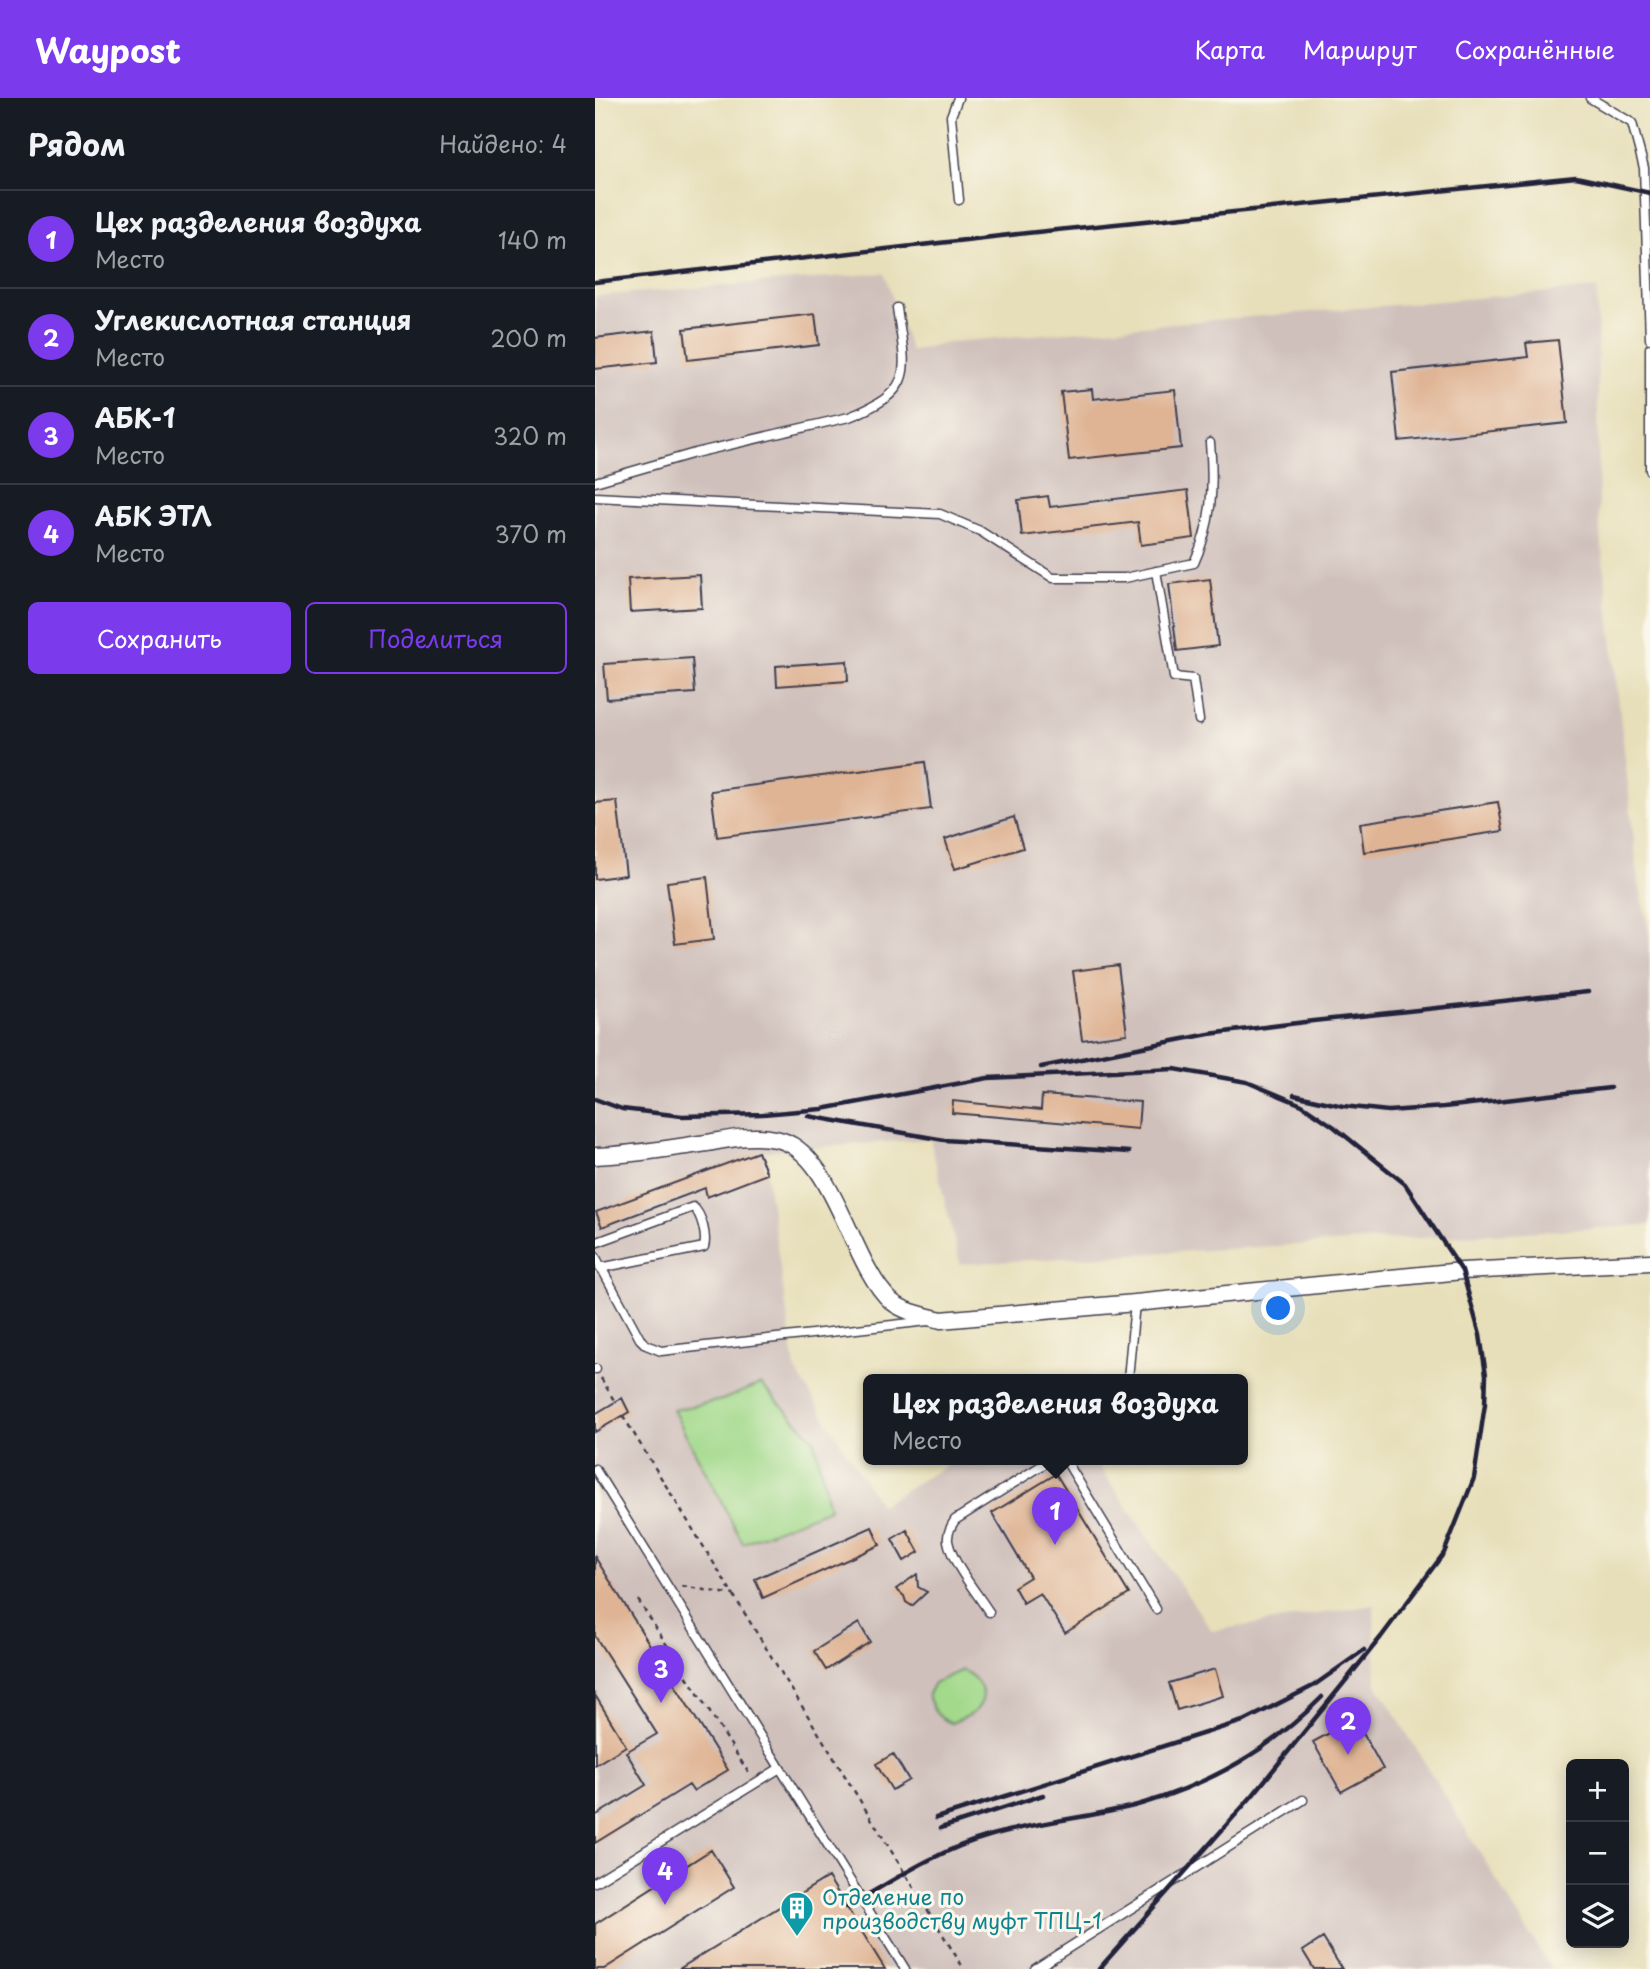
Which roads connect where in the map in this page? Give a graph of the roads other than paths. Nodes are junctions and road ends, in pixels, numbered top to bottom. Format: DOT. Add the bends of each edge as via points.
graph roads {
  1 [pos="958,98"];
  2 [pos="1590,98"];
  3 [pos="958,200"];
  4 [pos="897,309"];
  5 [pos="1650,339"];
  6 [pos="1650,348"];
  7 [pos="1210,443"];
  8 [pos="1650,470"];
  9 [pos="595,482"];
  10 [pos="595,497"];
  11 [pos="1157,571"];
  12 [pos="1199,720"];
  13 [pos="595,1156"];
  14 [pos="595,1243"];
  15 [pos="595,1256"];
  16 [pos="1650,1262"];
  17 [pos="600,1268"];
  18 [pos="1135,1303"];
  19 [pos="941,1320"];
  20 [pos="1128,1374"];
  21 [pos="1042,1465"];
  22 [pos="1069,1465"];
  23 [pos="595,1469"];
  24 [pos="1156,1609"];
  25 [pos="989,1612"];
  26 [pos="780,1768"];
  27 [pos="1303,1800"];
  28 [pos="596,1878"];
  29 [pos="905,1969"];
  30 [pos="1035,1969"];
  1 -- 3 [label="lane" via="951,116"];
  2 -- 5 [label="lane" via="1632,123 1644,168"];
  4 -- 9 [label="lane" via="904,356 902,379 892,394 874,407"];
  6 -- 8 [label="lane"];
  7 -- 11 [label="lane" via="1214,481 1203,543 1194,563"];
  10 -- 11 [label="lane" via="940,514 980,531 1053,578 1125,578"];
  11 -- 12 [label="lane" via="1174,677 1193,679"];
  13 -- 19 [label="street" via="752,1136 779,1139 799,1149 817,1168 874,1277 892,1301 913,1313"];
  14 -- 17 [label="lane" via="693,1207 704,1236 703,1247"];
  15 -- 17 [label="lane"];
  16 -- 18 [label="street" via="1462,1271"];
  17 -- 19 [label="lane" via="641,1339 661,1351"];
  18 -- 19 [label="street"];
  18 -- 20 [label="lane"];
  21 -- 25 [label="lane" via="955,1520 949,1529 955,1557"];
  22 -- 24 [label="lane"];
  23 -- 26 [label="lane"];
  26 -- 28 [label="lane"];
  26 -- 29 [label="lane"];
  27 -- 30 [label="lane"];
}
